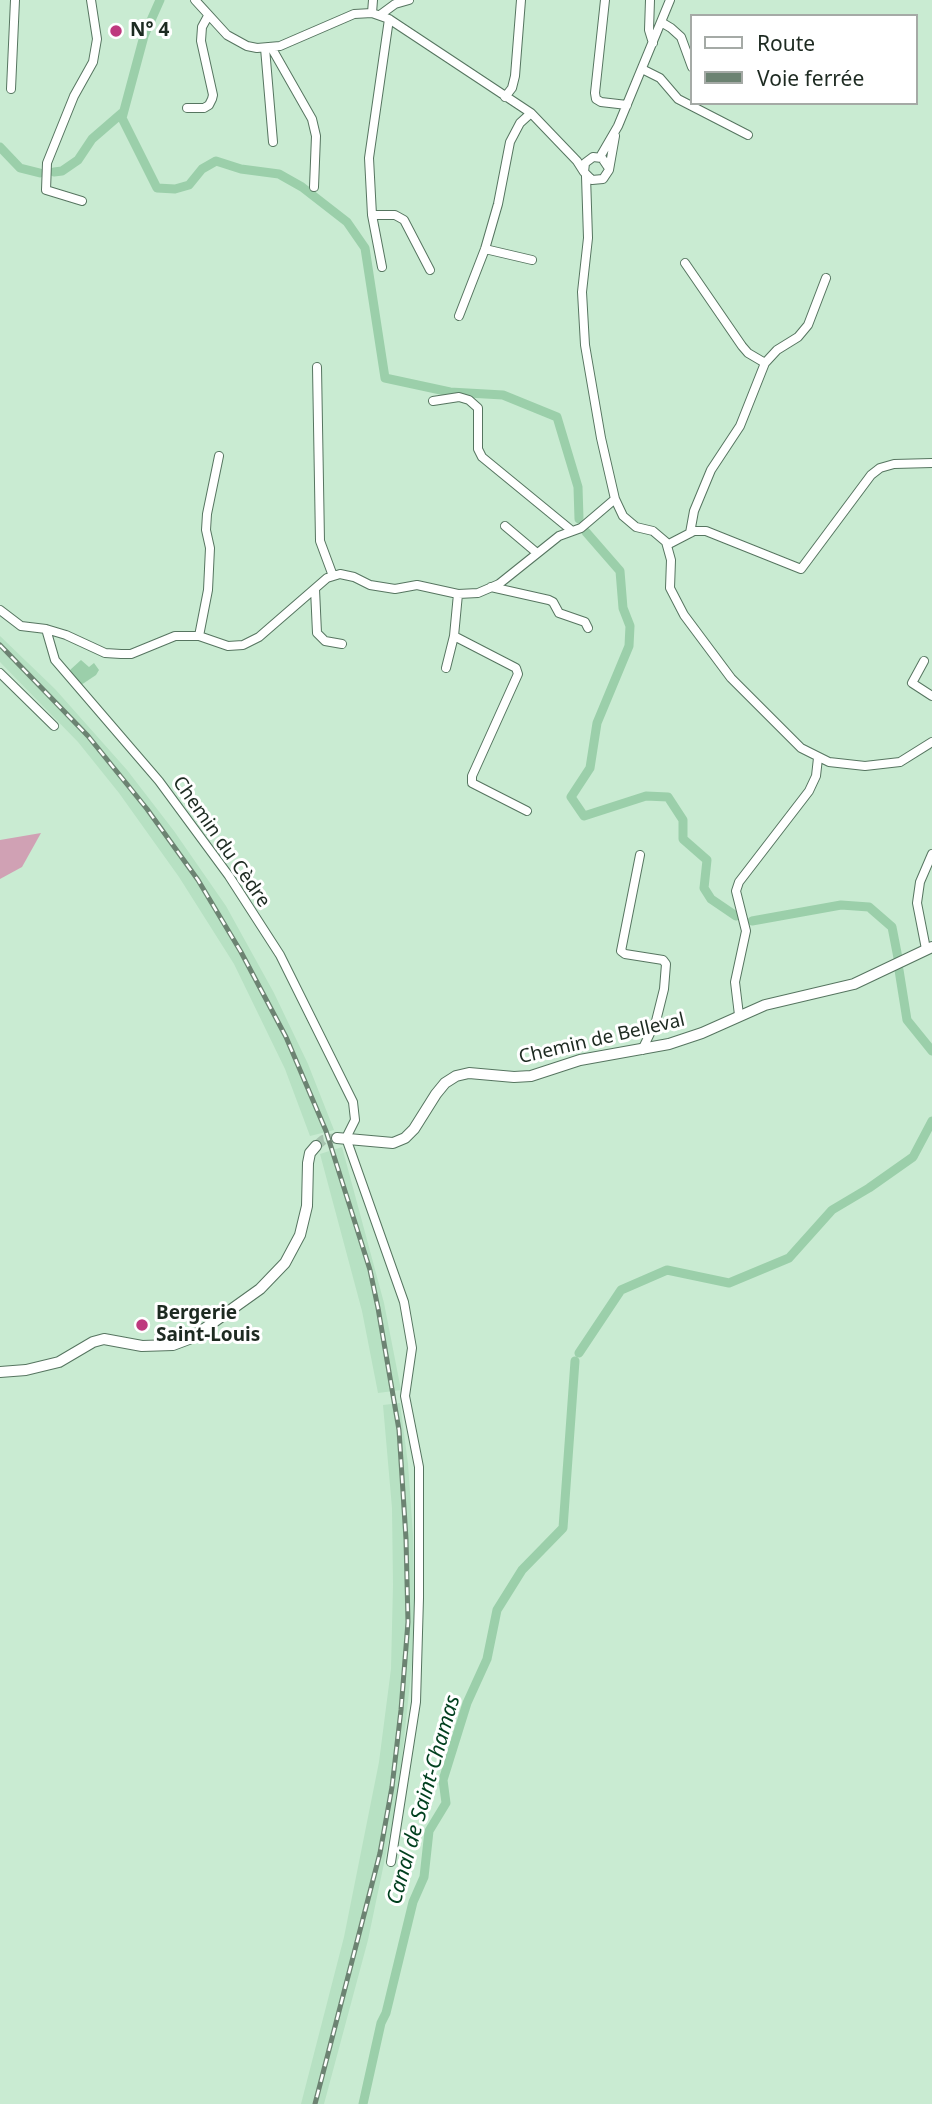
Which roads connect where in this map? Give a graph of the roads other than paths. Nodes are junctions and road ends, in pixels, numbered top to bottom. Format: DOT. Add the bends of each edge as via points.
graph roads {
  1 [pos="15,0"];
  2 [pos="91,0"];
  3 [pos="195,0"];
  4 [pos="373,0"];
  5 [pos="409,0"];
  6 [pos="521,0"];
  7 [pos="605,0"];
  8 [pos="650,0"];
  9 [pos="670,0"];
  10 [pos="376,14"];
  11 [pos="208,16"];
  12 [pos="389,19"];
  13 [pos="661,22"];
  14 [pos="653,43"];
  15 [pos="268,48"];
  16 [pos="690,62"];
  17 [pos="642,69"];
  18 [pos="11,89"];
  19 [pos="505,97"];
  20 [pos="627,105"];
  21 [pos="187,108"];
  22 [pos="531,113"];
  23 [pos="618,127"];
  24 [pos="748,135"];
  25 [pos="273,142"];
  26 [pos="572,156"];
  27 [pos="600,157"];
  28 [pos="587,160"];
  29 [pos="608,167"];
  30 [pos="585,174"];
  31 [pos="598,181"];
  32 [pos="314,187"];
  33 [pos="589,200"];
  34 [pos="82,201"];
  35 [pos="372,215"];
  36 [pos="485,249"];
  37 [pos="532,260"];
  38 [pos="685,263"];
  39 [pos="382,267"];
  40 [pos="430,270"];
  41 [pos="826,278"];
  42 [pos="459,316"];
  43 [pos="765,363"];
  44 [pos="317,367"];
  45 [pos="433,401"];
  46 [pos="219,456"];
  47 [pos="932,463"];
  48 [pos="615,499"];
  49 [pos="505,526"];
  50 [pos="571,530"];
  51 [pos="690,533"];
  52 [pos="667,545"];
  53 [pos="537,553"];
  54 [pos="333,576"];
  55 [pos="491,587"];
  56 [pos="314,589"];
  57 [pos="458,594"];
  58 [pos="0,610"];
  59 [pos="588,628"];
  60 [pos="46,629"];
  61 [pos="199,636"];
  62 [pos="454,636"];
  63 [pos="342,644"];
  64 [pos="924,661"];
  65 [pos="446,668"];
  66 [pos="0,673"];
  67 [pos="932,696"];
  68 [pos="54,726"];
  69 [pos="932,742"];
  70 [pos="818,758"];
  71 [pos="527,811"];
  72 [pos="932,854"];
  73 [pos="640,855"];
  74 [pos="929,948"];
  75 [pos="739,1015"];
  76 [pos="642,1050"];
  77 [pos="342,1138"];
  78 [pos="316,1146"];
  79 [pos="0,1372"];
  80 [pos="391,1862"];
  1 -- 18 [label="street"];
  2 -- 34 [label="street" via="97,39 93,61 47,163 46,190"];
  3 -- 11 [label="street"];
  4 -- 10 [label="street"];
  5 -- 10 [label="street"];
  6 -- 19 [label="street" via="515,76"];
  7 -- 20 [label="street" via="596,99"];
  8 -- 14 [label="street"];
  9 -- 13 [label="street"];
  10 -- 12 [label="street"];
  10 -- 15 [label="street" via="342,18"];
  11 -- 15 [label="street" via="237,42"];
  11 -- 21 [label="street" via="201,41 212,100 204,107"];
  12 -- 19 [label="street"];
  12 -- 35 [label="street" via="369,158"];
  13 -- 14 [label="street"];
  13 -- 16 [label="street" via="681,37"];
  14 -- 17 [label="street"];
  15 -- 25 [label="street"];
  15 -- 32 [label="street" via="312,119"];
  17 -- 20 [label="street"];
  17 -- 24 [label="street" via="660,78 678,99"];
  19 -- 22 [label="street"];
  20 -- 23 [label="street"];
  22 -- 26 [label="street"];
  22 -- 36 [label="street" via="510,142"];
  23 -- 27 [label="street"];
  23 -- 29 [label="street"];
  26 -- 28 [label="street"];
  26 -- 30 [label="street"];
  27 -- 28 [label="street"];
  27 -- 29 [label="street"];
  28 -- 30 [label="street"];
  29 -- 31 [label="street" via="607,175"];
  30 -- 31 [label="street"];
  30 -- 33 [label="street"];
  31 -- 33 [label="street"];
  33 -- 48 [label="street" via="582,292 585,345"];
  35 -- 39 [label="street"];
  35 -- 40 [label="street" via="395,215 404,220"];
  36 -- 37 [label="street"];
  36 -- 42 [label="street"];
  38 -- 43 [label="street" via="742,346"];
  41 -- 43 [label="street" via="808,325"];
  43 -- 51 [label="street" via="740,426 711,470"];
  44 -- 54 [label="street" via="320,541"];
  45 -- 50 [label="street" via="459,397 478,408 482,457"];
  46 -- 61 [label="street" via="207,514 208,590"];
  47 -- 51 [label="street" via="894,464 871,475 801,569 706,531"];
  48 -- 50 [label="street" via="580,528"];
  48 -- 52 [label="street" via="629,523 653,531"];
  49 -- 53 [label="street"];
  50 -- 53 [label="street"];
  51 -- 52 [label="street"];
  52 -- 70 [label="street" via="673,597 715,660 801,748"];
  53 -- 55 [label="street"];
  54 -- 56 [label="street"];
  54 -- 57 [label="street" via="395,589 417,585"];
  55 -- 57 [label="street"];
  55 -- 59 [label="street" via="549,600 559,613 585,622"];
  56 -- 61 [label="street" via="259,637 243,645 228,646"];
  56 -- 63 [label="street" via="317,633 325,641"];
  57 -- 62 [label="street"];
  58 -- 60 [label="street" via="21,626"];
  60 -- 61 [label="street" via="105,653 121,654 175,636"];
  60 -- 77 [label="street, Chemin du Cèdre" via="55,660 159,781 280,955 353,1102 355,1120"];
  62 -- 65 [label="street"];
  62 -- 71 [label="street" via="518,671 471,779 477,787"];
  64 -- 67 [label="street" via="912,683"];
  66 -- 68 [label="street"];
  69 -- 70 [label="street" via="889,764 853,766"];
  70 -- 75 [label="street" via="810,792 736,891 746,931 735,982"];
  72 -- 74 [label="street" via="917,903"];
  73 -- 76 [label="street" via="621,951 666,964 656,1021"];
  74 -- 75 [label="street, Chemin de Belleval" via="855,984 781,1000"];
  75 -- 76 [label="street, Chemin de Belleval" via="685,1040"];
  76 -- 77 [label="street, Chemin de Belleval" via="580,1060 531,1076 456,1076 436,1094 405,1138 393,1143"];
  77 -- 80 [label="street" via="404,1302 412,1348 405,1396 419,1467 416,1702"];
  78 -- 79 [label="street" via="307,1163 307,1206 300,1235 274,1277 249,1297 173,1345 142,1346 104,1339 58,1362"];
}
